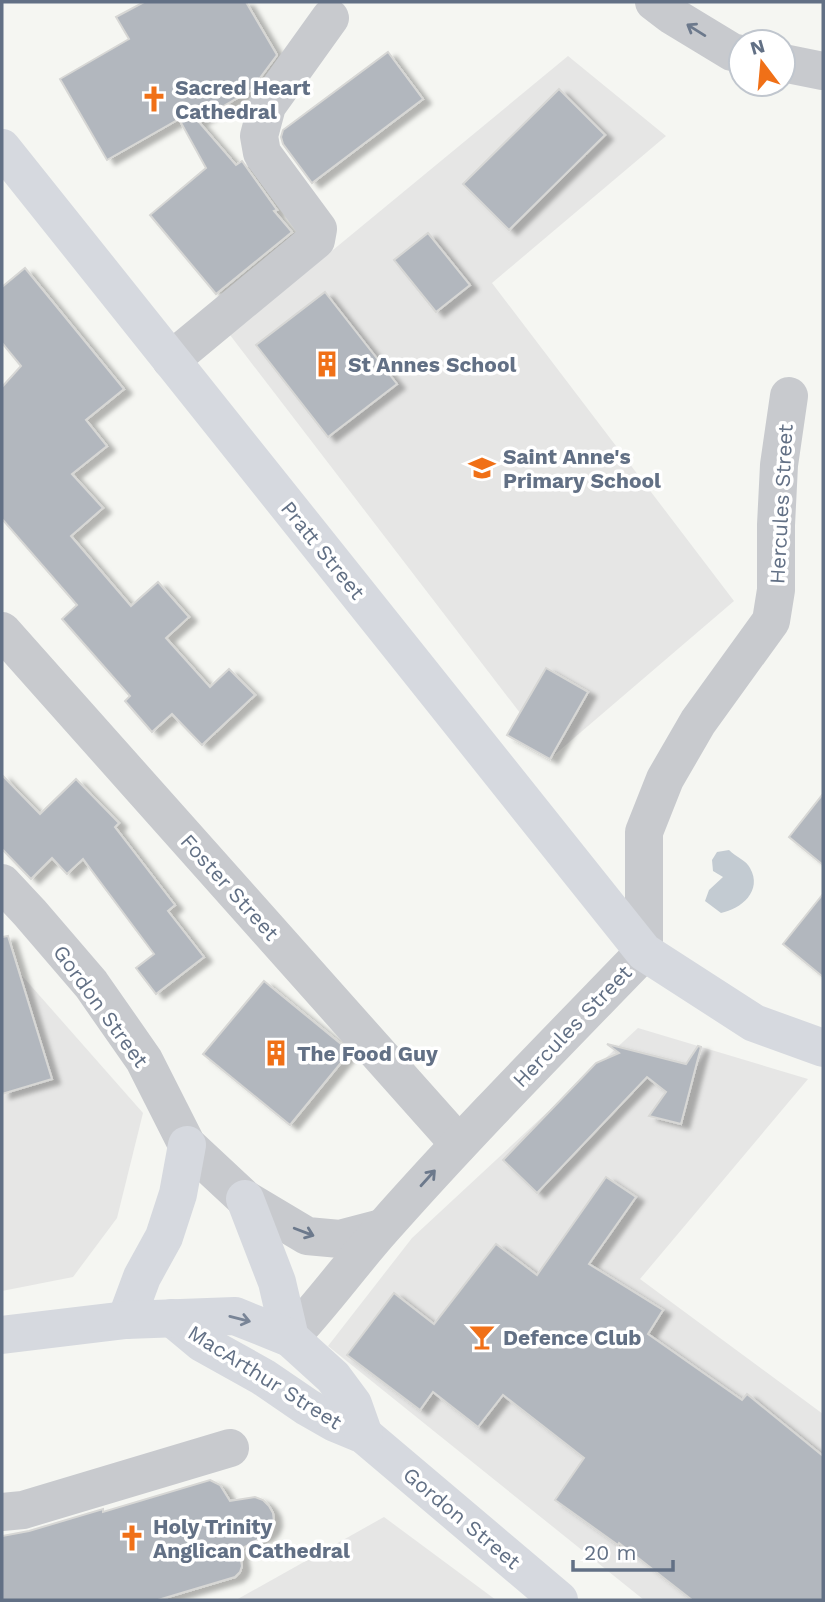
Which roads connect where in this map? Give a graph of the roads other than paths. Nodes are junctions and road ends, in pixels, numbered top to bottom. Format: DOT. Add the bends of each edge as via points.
graph roads {
  1 [pos="654,2"];
  2 [pos="330,18"];
  3 [pos="727,49"];
  4 [pos="797,66"];
  5 [pos="823,71"];
  6 [pos="2,148"];
  7 [pos="171,360"];
  8 [pos="789,396"];
  9 [pos="2,631"];
  10 [pos="2,883"];
  11 [pos="644,952"];
  12 [pos="823,1048"];
  13 [pos="187,1144"];
  14 [pos="459,1144"];
  15 [pos="245,1199"];
  16 [pos="382,1228"];
  17 [pos="172,1318"];
  18 [pos="126,1320"];
  19 [pos="2,1335"];
  20 [pos="290,1338"];
  21 [pos="364,1435"];
  22 [pos="230,1448"];
  23 [pos="2,1512"];
  24 [pos="559,1600"];
  3 -- 1 [label="street, one-way"];
  2 -- 7 [label="street" via="267,106 259,135 262,153 318,229 316,240"];
  4 -- 5 [label="street"];
  6 -- 7 [label="main road, Pratt Street"];
  7 -- 11 [label="main road, Pratt Street"];
  8 -- 11 [label="street, Hercules Street" via="779,465 771,621 698,722 666,779 644,832"];
  9 -- 14 [label="street, Foster Street"];
  10 -- 13 [label="street, Gordon Street" via="98,995 144,1060"];
  11 -- 12 [label="main road, Pratt Street" via="754,1023"];
  11 -- 14 [label="street, Hercules Street"];
  13 -- 15 [label="street, Gordon Street"];
  13 -- 18 [label="main road" via="164,1237"];
  16 -- 14 [label="street, Hercules Street, one-way"];
  15 -- 16 [label="street, Gordon Street, one-way" via="307,1236 340,1239"];
  15 -- 20 [label="main road" via="277,1282"];
  16 -- 20 [label="street"];
  17 -- 18 [label="main road, MacArthur Street"];
  17 -- 20 [label="main road, MacArthur Street, one-way" via="235,1316"];
  17 -- 21 [label="main road, MacArthur Street" via="202,1343"];
  18 -- 19 [label="main road, MacArthur Street"];
  20 -- 21 [label="main road, MacArthur Street" via="340,1386 353,1404"];
  21 -- 24 [label="main road, Gordon Street"];
  22 -- 23 [label="street" via="23,1510"];
}
